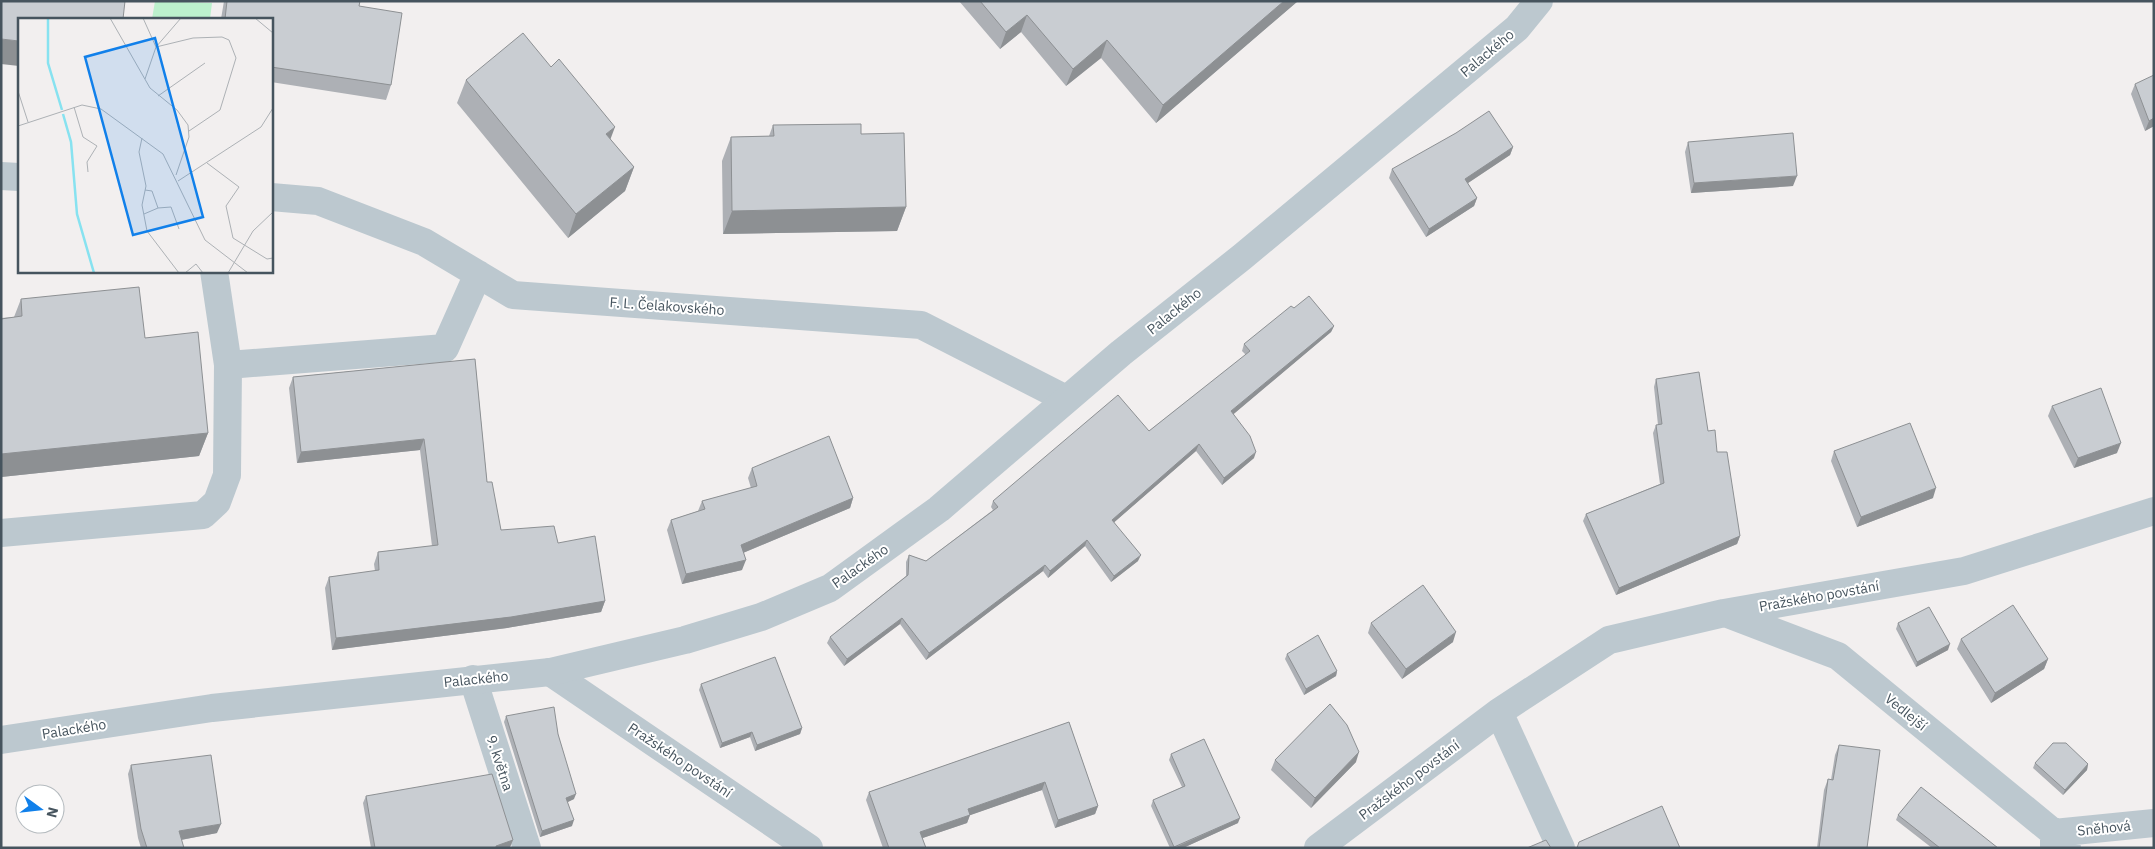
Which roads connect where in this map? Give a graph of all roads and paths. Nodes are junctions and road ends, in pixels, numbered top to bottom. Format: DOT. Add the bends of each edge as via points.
graph roads {
  1 [pos="1539,1"];
  2 [pos="1,176"];
  3 [pos="18,177"];
  4 [pos="272,197"];
  5 [pos="214,272"];
  6 [pos="478,274"];
  7 [pos="228,365"];
  8 [pos="1066,399"];
  9 [pos="2154,511"];
  10 [pos="1,533"];
  11 [pos="1724,613"];
  12 [pos="550,672"];
  13 [pos="473,679"];
  14 [pos="1499,712"];
  15 [pos="1,740"];
  16 [pos="2154,823"];
  17 [pos="2058,843"];
  18 [pos="527,848"];
  19 [pos="810,848"];
  20 [pos="1318,848"];
  21 [pos="1560,848"];
  1 -- 8 [label="street, Palackého" via="1510,34"];
  2 -- 3 [label="street"];
  4 -- 6 [label="street, F. L. Čelakovského" via="318,201 424,242"];
  5 -- 7 [label="street"];
  6 -- 7 [label="street" via="445,348"];
  6 -- 8 [label="street, F. L. Čelakovského" via="513,294 921,325"];
  7 -- 10 [label="street" via="227,475 217,502 203,516"];
  8 -- 12 [label="street, Palackého" via="939,509 830,588 761,617 685,640"];
  9 -- 11 [label="street, Pražského povstání" via="1964,571"];
  11 -- 14 [label="street, Pražského povstání" via="1609,640"];
  11 -- 17 [label="street, Vedlejší" via="1838,656"];
  12 -- 13 [label="street, Palackého"];
  12 -- 19 [label="street, Pražského povstání"];
  13 -- 15 [label="street, Palackého" via="212,708"];
  13 -- 18 [label="street, 9. května"];
  14 -- 20 [label="street, Pražského povstání"];
  14 -- 21 [label="street"];
  16 -- 17 [label="street, Sněhová"];
}
